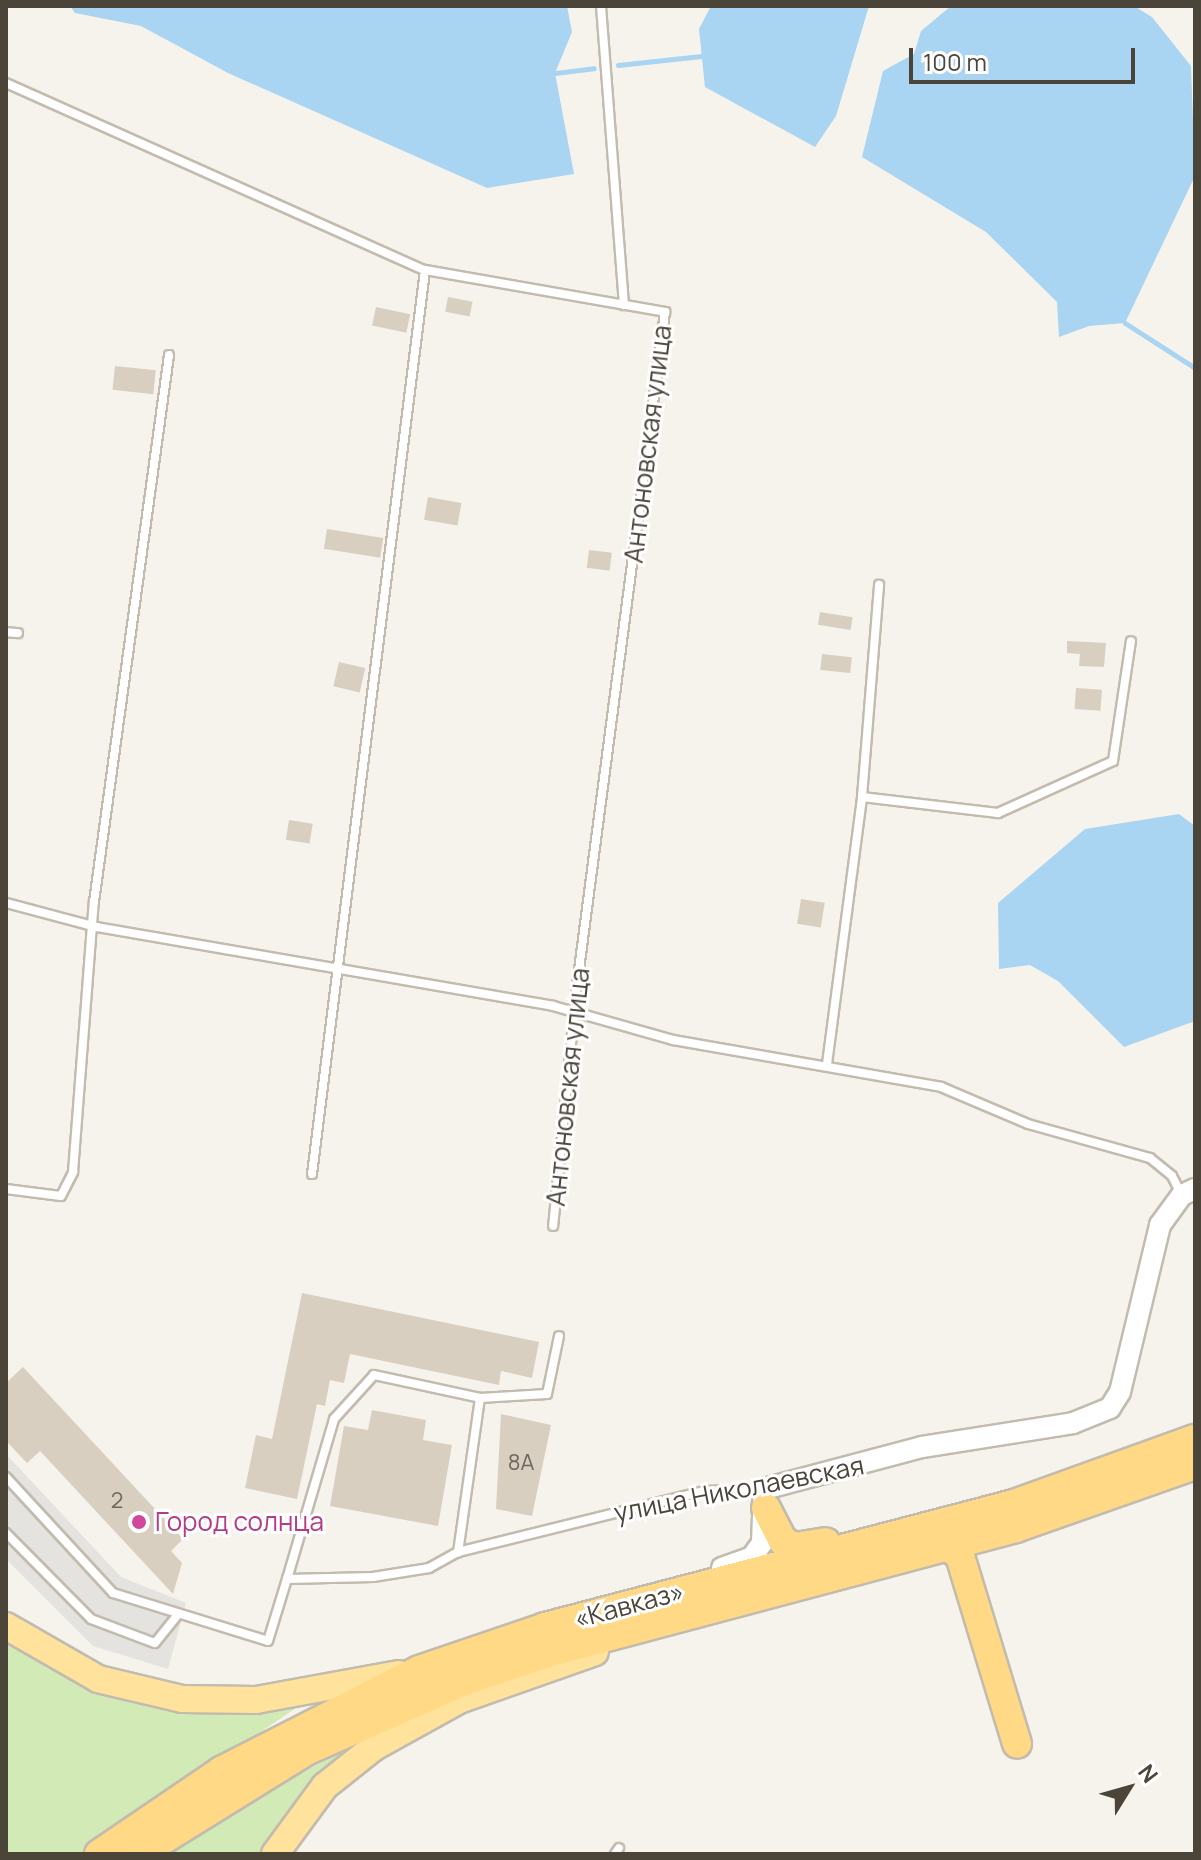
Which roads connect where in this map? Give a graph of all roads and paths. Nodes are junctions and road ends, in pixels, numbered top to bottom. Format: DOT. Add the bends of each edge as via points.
graph roads {
  1 [pos="601,6"];
  2 [pos="6,83"];
  3 [pos="425,270"];
  4 [pos="624,305"];
  5 [pos="169,355"];
  6 [pos="879,585"];
  7 [pos="6,632"];
  8 [pos="18,633"];
  9 [pos="1131,641"];
  10 [pos="862,797"];
  11 [pos="6,903"];
  12 [pos="97,927"];
  13 [pos="338,966"];
  14 [pos="576,1013"];
  15 [pos="827,1064"];
  16 [pos="312,1174"];
  17 [pos="6,1189"];
  18 [pos="1188,1192"];
  19 [pos="553,1226"];
  20 [pos="559,1336"];
  21 [pos="480,1398"];
  22 [pos="1195,1439"];
  23 [pos="1195,1465"];
  24 [pos="6,1477"];
  25 [pos="765,1498"];
  26 [pos="921,1530"];
  27 [pos="6,1533"];
  28 [pos="959,1548"];
  29 [pos="458,1552"];
  30 [pos="287,1579"];
  31 [pos="677,1592"];
  32 [pos="720,1609"];
  33 [pos="176,1617"];
  34 [pos="6,1626"];
  35 [pos="419,1670"];
  36 [pos="1017,1744"];
  37 [pos="281,1844"];
  38 [pos="99,1854"];
  39 [pos="140,1854"];
  1 -- 4 [label="lane"];
  2 -- 3 [label="lane, Антоновская улица"];
  3 -- 4 [label="lane, Антоновская улица"];
  3 -- 13 [label="lane"];
  4 -- 14 [label="lane, Антоновская улица" via="665,312"];
  5 -- 12 [label="lane" via="101,851"];
  6 -- 10 [label="lane"];
  7 -- 8 [label="lane"];
  9 -- 10 [label="lane" via="1113,761 998,813"];
  10 -- 15 [label="lane"];
  11 -- 12 [label="lane"];
  12 -- 13 [label="lane"];
  12 -- 17 [label="lane" via="69,1187 51,1199"];
  13 -- 14 [label="lane"];
  13 -- 16 [label="lane"];
  14 -- 15 [label="lane" via="673,1040"];
  14 -- 19 [label="lane, Антоновская улица"];
  15 -- 18 [label="lane" via="941,1087 1028,1124 1150,1158"];
  18 -- 25 [label="street, улица Николаевская" via="1150,1251 1120,1392 1110,1408 1073,1423 922,1447"];
  20 -- 21 [label="lane" via="547,1394"];
  21 -- 29 [label="lane"];
  21 -- 30 [label="lane" via="374,1375 334,1419"];
  22 -- 26 [label="highway, «Кавказ»" via="1106,1474"];
  23 -- 28 [label="highway, «Кавказ»"];
  24 -- 33 [label="lane" via="113,1593"];
  25 -- 26 [label="highway" via="774,1529 795,1547 903,1526"];
  25 -- 29 [label="lane, улица Николаевская" via="705,1491"];
  25 -- 31 [label="street" via="762,1543 752,1557 699,1573"];
  26 -- 31 [label="highway, «Кавказ»"];
  27 -- 33 [label="lane" via="91,1619 155,1643"];
  28 -- 32 [label="highway, «Кавказ»"];
  28 -- 36 [label="highway"];
  29 -- 30 [label="lane, улица Николаевская" via="429,1568 373,1577"];
  30 -- 33 [label="lane" via="268,1641"];
  31 -- 35 [label="highway, «Кавказ»"];
  32 -- 37 [label="main road" via="509,1681 414,1723 344,1768"];
  32 -- 39 [label="highway, «Кавказ»" via="506,1665 360,1723 230,1793"];
  34 -- 35 [label="main road" via="73,1667 155,1695 219,1701 301,1693"];
  35 -- 38 [label="highway, «Кавказ»" via="235,1763"];
}
